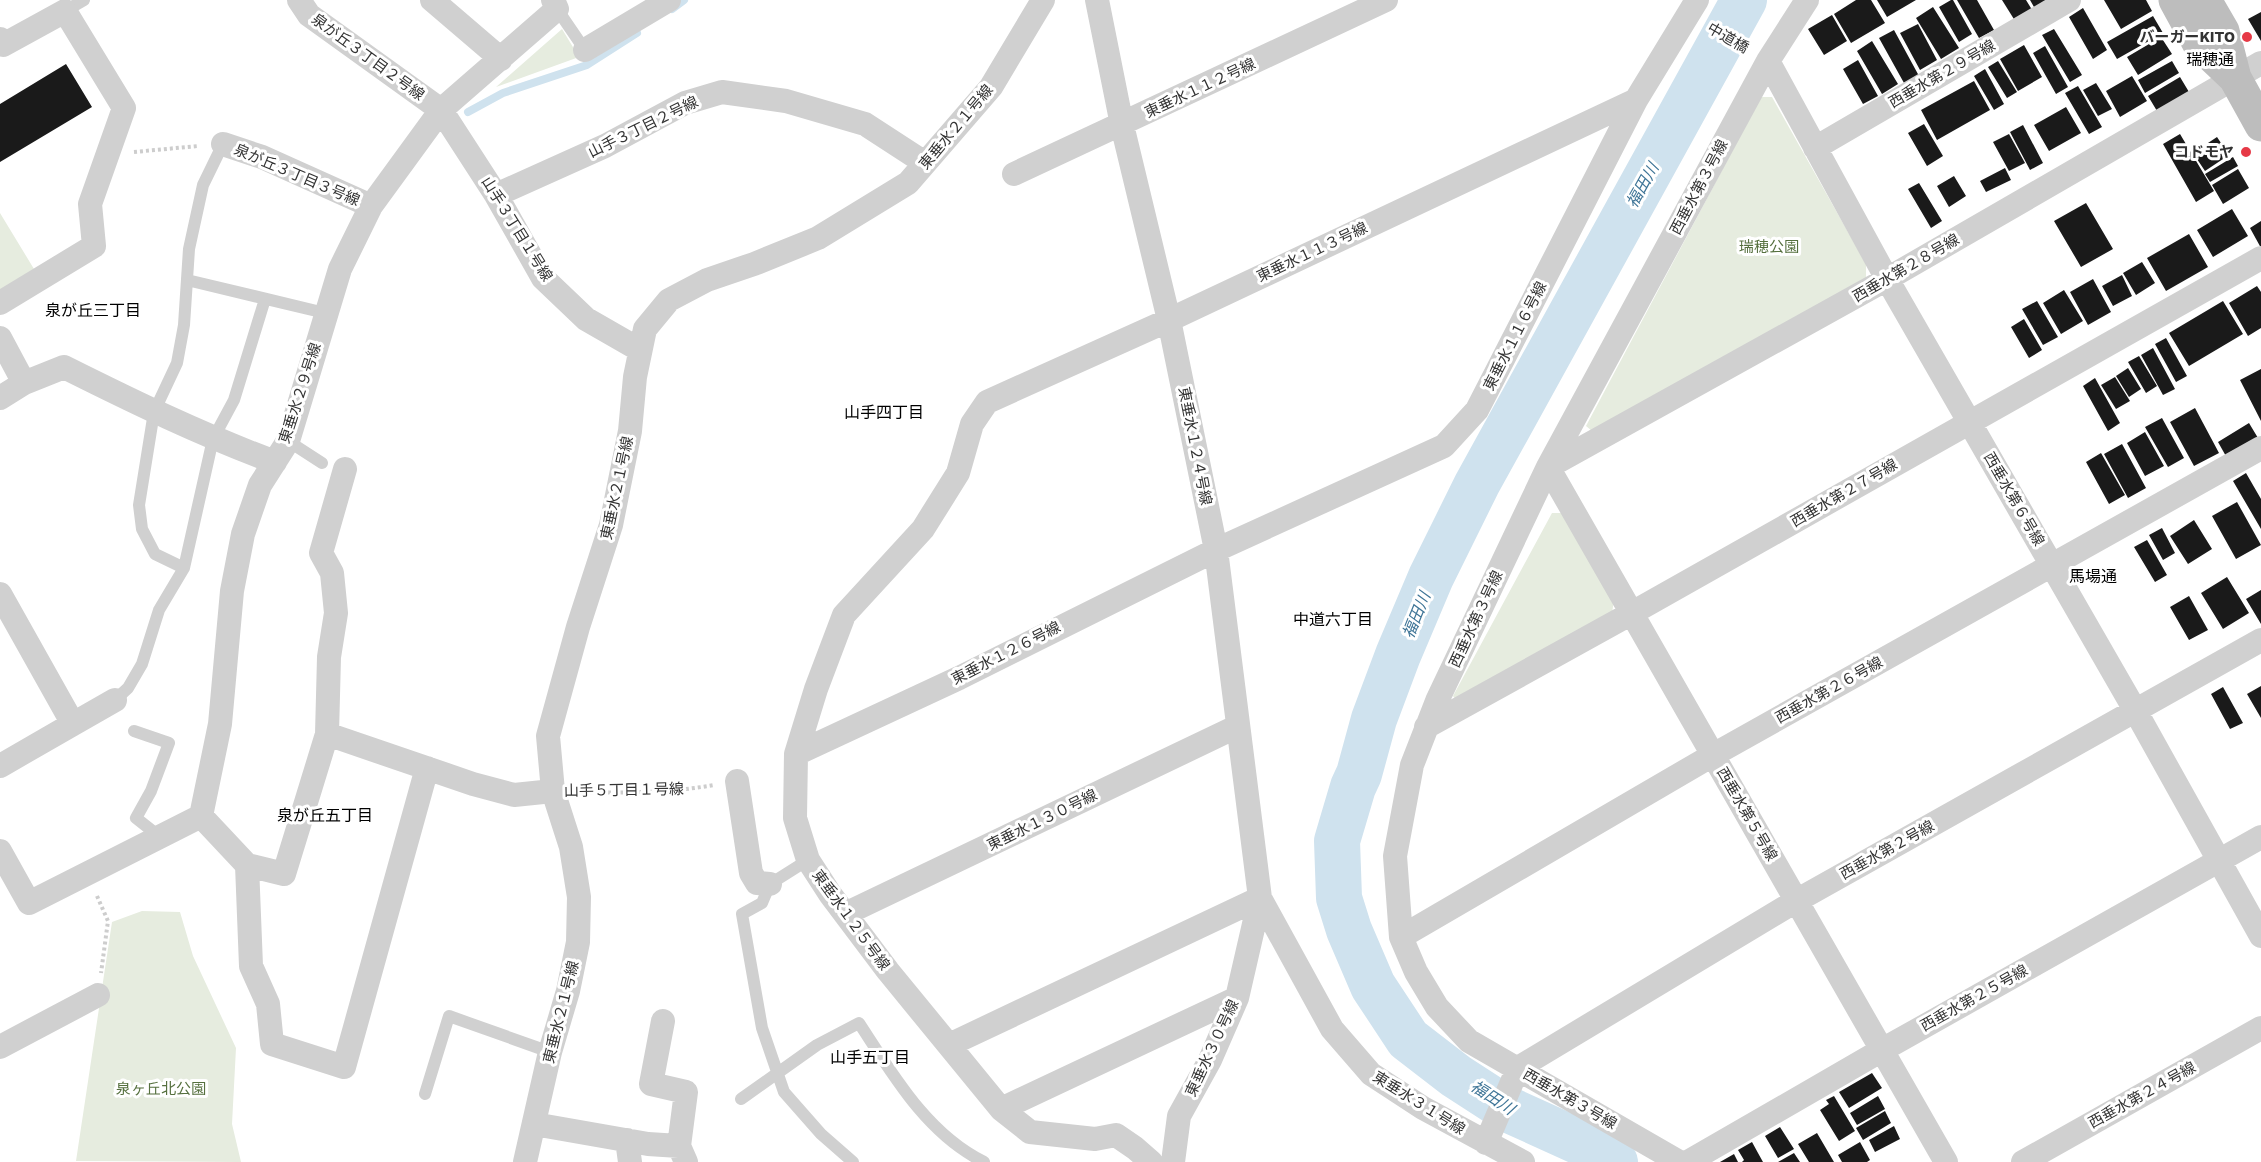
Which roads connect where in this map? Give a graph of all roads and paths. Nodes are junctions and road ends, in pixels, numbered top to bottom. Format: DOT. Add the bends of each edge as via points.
graph roads {
  1 [pos="299,0"];
  2 [pos="432,0"];
  3 [pos="669,0"];
  4 [pos="1042,0"];
  5 [pos="1097,0"];
  6 [pos="1386,0"];
  7 [pos="1807,0"];
  8 [pos="2069,0"];
  9 [pos="2175,0"];
  10 [pos="2205,0"];
  11 [pos="555,4"];
  12 [pos="75,5"];
  13 [pos="1692,8"];
  14 [pos="0,39"];
  15 [pos="585,50"];
  16 [pos="501,58"];
  17 [pos="1768,61"];
  18 [pos="2248,70"];
  19 [pos="1636,100"];
  20 [pos="441,110"];
  21 [pos="1122,125"];
  22 [pos="2261,125"];
  23 [pos="223,144"];
  24 [pos="1815,148"];
  25 [pos="106,155"];
  26 [pos="925,163"];
  27 [pos="1014,174"];
  28 [pos="496,195"];
  29 [pos="371,206"];
  30 [pos="2261,258"];
  31 [pos="1887,279"];
  32 [pos="187,280"];
  33 [pos="265,298"];
  34 [pos="0,303"];
  35 [pos="325,313"];
  36 [pos="1169,320"];
  37 [pos="0,338"];
  38 [pos="640,350"];
  39 [pos="24,383"];
  40 [pos="0,398"];
  41 [pos="987,402"];
  42 [pos="154,412"];
  43 [pos="1969,422"];
  44 [pos="213,439"];
  45 [pos="288,441"];
  46 [pos="2261,448"];
  47 [pos="275,462"];
  48 [pos="333,466"];
  49 [pos="1548,467"];
  50 [pos="1216,550"];
  51 [pos="2052,565"];
  52 [pos="183,568"];
  53 [pos="0,594"];
  54 [pos="1632,614"];
  55 [pos="2261,640"];
  56 [pos="115,700"];
  57 [pos="2135,710"];
  58 [pos="73,724"];
  59 [pos="1238,726"];
  60 [pos="1426,727"];
  61 [pos="134,731"];
  62 [pos="327,734"];
  63 [pos="796,754"];
  64 [pos="1713,755"];
  65 [pos="0,766"];
  66 [pos="427,768"];
  67 [pos="737,781"];
  68 [pos="553,791"];
  69 [pos="201,816"];
  70 [pos="160,837"];
  71 [pos="2261,837"];
  72 [pos="0,851"];
  73 [pos="808,860"];
  74 [pos="2218,861"];
  75 [pos="247,865"];
  76 [pos="87,874"];
  77 [pos="770,884"];
  78 [pos="1260,898"];
  79 [pos="1796,901"];
  80 [pos="845,914"];
  81 [pos="2261,936"];
  82 [pos="1401,937"];
  83 [pos="98,995"];
  84 [pos="1237,998"];
  85 [pos="663,1021"];
  86 [pos="2261,1028"];
  87 [pos="949,1045"];
  88 [pos="0,1047"];
  89 [pos="1882,1050"];
  90 [pos="550,1052"];
  91 [pos="1518,1068"];
  92 [pos="778,1074"];
  93 [pos="425,1094"];
  94 [pos="741,1098"];
  95 [pos="1001,1109"];
  96 [pos="534,1124"];
  97 [pos="1486,1143"];
  98 [pos="629,1151"];
  99 [pos="683,1154"];
  100 [pos="525,1162"];
  101 [pos="853,1162"];
  102 [pos="984,1162"];
  103 [pos="1150,1162"];
  104 [pos="1173,1162"];
  105 [pos="1523,1162"];
  106 [pos="1679,1162"];
  107 [pos="1688,1162"];
  108 [pos="1946,1162"];
  109 [pos="2023,1162"];
  1 -- 20 [label="street, 泉が丘３丁目２号線" via="309,15"];
  2 -- 16 [label="street"];
  3 -- 15 [label="street, 東垂水２９号線"];
  4 -- 26 [label="street, 東垂水２１号線" via="991,87"];
  5 -- 21 [label="street, 東垂水１２４号線"];
  6 -- 21 [label="street, 東垂水１１２号線"];
  7 -- 17 [label="street, 西垂水第３号線"];
  8 -- 24 [label="street, 西垂水第２９号線"];
  9 -- 18 [label="main road" via="2199,44"];
  10 -- 18 [label="main road"];
  11 -- 15 [label="lane, 東垂水２９号線"];
  11 -- 16 [label="street, 東垂水２９号線"];
  12 -- 14 [label="street" via="3,45"];
  12 -- 25 [label="street" via="124,108"];
  13 -- 17 [label="path, 中道橋"];
  13 -- 19 [label="street, 東垂水１１６号線"];
  16 -- 20 [label="street, 東垂水２９号線"];
  17 -- 24 [label="street, 西垂水第６号線"];
  17 -- 49 [label="street, 西垂水第３号線"];
  18 -- 22 [label="main road"];
  18 -- 31 [label="street, 西垂水第２８号線"];
  19 -- 36 [label="street, 東垂水１１３号線"];
  19 -- 50 [label="street, 東垂水１１６号線" via="1477,410 1444,446"];
  20 -- 28 [label="street, 山手３丁目１号線"];
  20 -- 29 [label="street, 東垂水２９号線"];
  21 -- 27 [label="street, 東垂水１１２号線"];
  21 -- 36 [label="street, 東垂水１２４号線"];
  23 -- 25 [label="path"];
  23 -- 29 [label="street, 泉が丘３丁目３号線" via="262,157"];
  23 -- 32 [label="lane" via="203,184 189,249"];
  24 -- 31 [label="street, 西垂水第６号線"];
  25 -- 34 [label="street" via="90,204 94,246"];
  26 -- 28 [label="street, 山手３丁目２号線" via="865,124 786,101 722,92 685,103 605,146"];
  26 -- 38 [label="street, 東垂水２１号線" via="908,183 818,238 707,280 669,300 645,329"];
  28 -- 38 [label="street, 山手３丁目１号線" via="543,278 586,319"];
  29 -- 35 [label="street, 東垂水２９号線" via="340,269"];
  30 -- 43 [label="street, 西垂水第２７号線"];
  31 -- 43 [label="street, 西垂水第６号線"];
  31 -- 49 [label="street, 西垂水第２８号線"];
  32 -- 33 [label="lane"];
  32 -- 42 [label="lane" via="177,363"];
  33 -- 35 [label="lane"];
  33 -- 44 [label="lane" via="234,400"];
  35 -- 45 [label="street, 東垂水２９号線"];
  36 -- 41 [label="street, 東垂水１１３号線"];
  36 -- 50 [label="street, 東垂水１２４号線"];
  37 -- 39 [label="street"];
  38 -- 68 [label="street, 東垂水２１号線" via="630,431 611,525 548,736"];
  39 -- 40 [label="street"];
  39 -- 42 [label="street" via="64,367"];
  41 -- 63 [label="street, 東垂水１２５号線" via="972,424 958,472 923,529 844,615"];
  42 -- 44 [label="street"];
  42 -- 52 [label="lane" via="139,505 142,529 155,554"];
  43 -- 51 [label="street, 西垂水第６号線"];
  43 -- 54 [label="street, 西垂水第２７号線"];
  44 -- 47 [label="street"];
  44 -- 52 [label="lane"];
  45 -- 47 [label="street, 東垂水２９号線"];
  45 -- 48 [label="lane"];
  46 -- 51 [label="street, 西垂水第２６号線"];
  47 -- 69 [label="street, 東垂水２９号線" via="260,485 243,534 232,591 220,724"];
  48 -- 62 [label="street" via="321,554 332,573 336,613 329,657"];
  49 -- 54 [label="street, 西垂水第５号線"];
  49 -- 60 [label="street, 西垂水第３号線"];
  50 -- 59 [label="street, 東垂水１２４号線"];
  50 -- 63 [label="street, 東垂水１２６号線"];
  51 -- 57 [label="street, 西垂水第６号線"];
  51 -- 64 [label="street, 西垂水第２６号線"];
  52 -- 56 [label="lane" via="159,610 142,664 128,688"];
  53 -- 58 [label="street"];
  54 -- 60 [label="street, 西垂水第２７号線"];
  54 -- 64 [label="street, 西垂水第５号線"];
  55 -- 57 [label="street, 西垂水第２号線"];
  56 -- 58 [label="street"];
  57 -- 74 [label="street, 西垂水第６号線"];
  57 -- 79 [label="street, 西垂水第２号線"];
  58 -- 65 [label="street"];
  59 -- 78 [label="street, 東垂水１２４号線"];
  59 -- 80 [label="street, 東垂水１３０号線"];
  60 -- 82 [label="street, 西垂水第３号線" via="1412,765 1395,855"];
  61 -- 70 [label="lane" via="170,743 136,818"];
  62 -- 66 [label="street"];
  62 -- 75 [label="street" via="284,874"];
  63 -- 73 [label="street, 東垂水１２５号線" via="795,818"];
  64 -- 79 [label="street, 西垂水第５号線"];
  64 -- 82 [label="street, 西垂水第２６号線"];
  66 -- 68 [label="street" via="514,795"];
  66 -- 75 [label="street" via="344,1067 272,1044 268,1004 251,966"];
  67 -- 68 [label="path, 山手５丁目１号線" via="682,791"];
  67 -- 77 [label="street" via="751,873 757,883"];
  68 -- 90 [label="street, 東垂水２１号線" via="572,847 579,897 576,952"];
  69 -- 70 [label="street"];
  69 -- 75 [label="street"];
  70 -- 76 [label="street"];
  71 -- 74 [label="street, 西垂水第２５号線"];
  72 -- 76 [label="street" via="29,903"];
  73 -- 77 [label="lane"];
  73 -- 80 [label="street, 東垂水１２５号線"];
  74 -- 81 [label="street, 西垂水第６号線"];
  74 -- 89 [label="street, 西垂水第２５号線"];
  76 -- 83 [label="path" via="108,921"];
  77 -- 92 [label="lane" via="762,903 742,914 762,1028"];
  78 -- 84 [label="street, 東垂水３０号線"];
  78 -- 87 [label="street"];
  78 -- 97 [label="street, 東垂水３１号線" via="1332,1029 1371,1074"];
  79 -- 89 [label="street, 西垂水第５号線"];
  79 -- 91 [label="street, 西垂水第２号線"];
  80 -- 87 [label="street, 東垂水１２５号線"];
  82 -- 91 [label="street, 西垂水第３号線" via="1437,1007 1469,1041"];
  83 -- 88 [label="street"];
  84 -- 95 [label="street"];
  84 -- 104 [label="street, 東垂水３０号線" via="1210,1060 1179,1116"];
  85 -- 99 [label="street" via="651,1084 686,1092"];
  86 -- 109 [label="street, 西垂水第２４号線"];
  87 -- 95 [label="street, 東垂水１２５号線"];
  89 -- 107 [label="street, 西垂水第２５号線"];
  89 -- 108 [label="street, 西垂水第５号線"];
  90 -- 93 [label="lane" via="449,1016"];
  90 -- 96 [label="street, 東垂水２１号線"];
  91 -- 97 [label="street"];
  91 -- 106 [label="street, 西垂水第３号線"];
  92 -- 94 [label="lane"];
  92 -- 101 [label="lane" via="784,1092 821,1134"];
  92 -- 102 [label="lane" via="818,1045 859,1023 899,1083 941,1133"];
  95 -- 103 [label="street, 東垂水１２５号線" via="1030,1132 1095,1139 1116,1135"];
  96 -- 98 [label="street"];
  96 -- 100 [label="street, 東垂水２１号線"];
  97 -- 105 [label="street, 東垂水３１号線"];
  98 -- 99 [label="street"];
}
